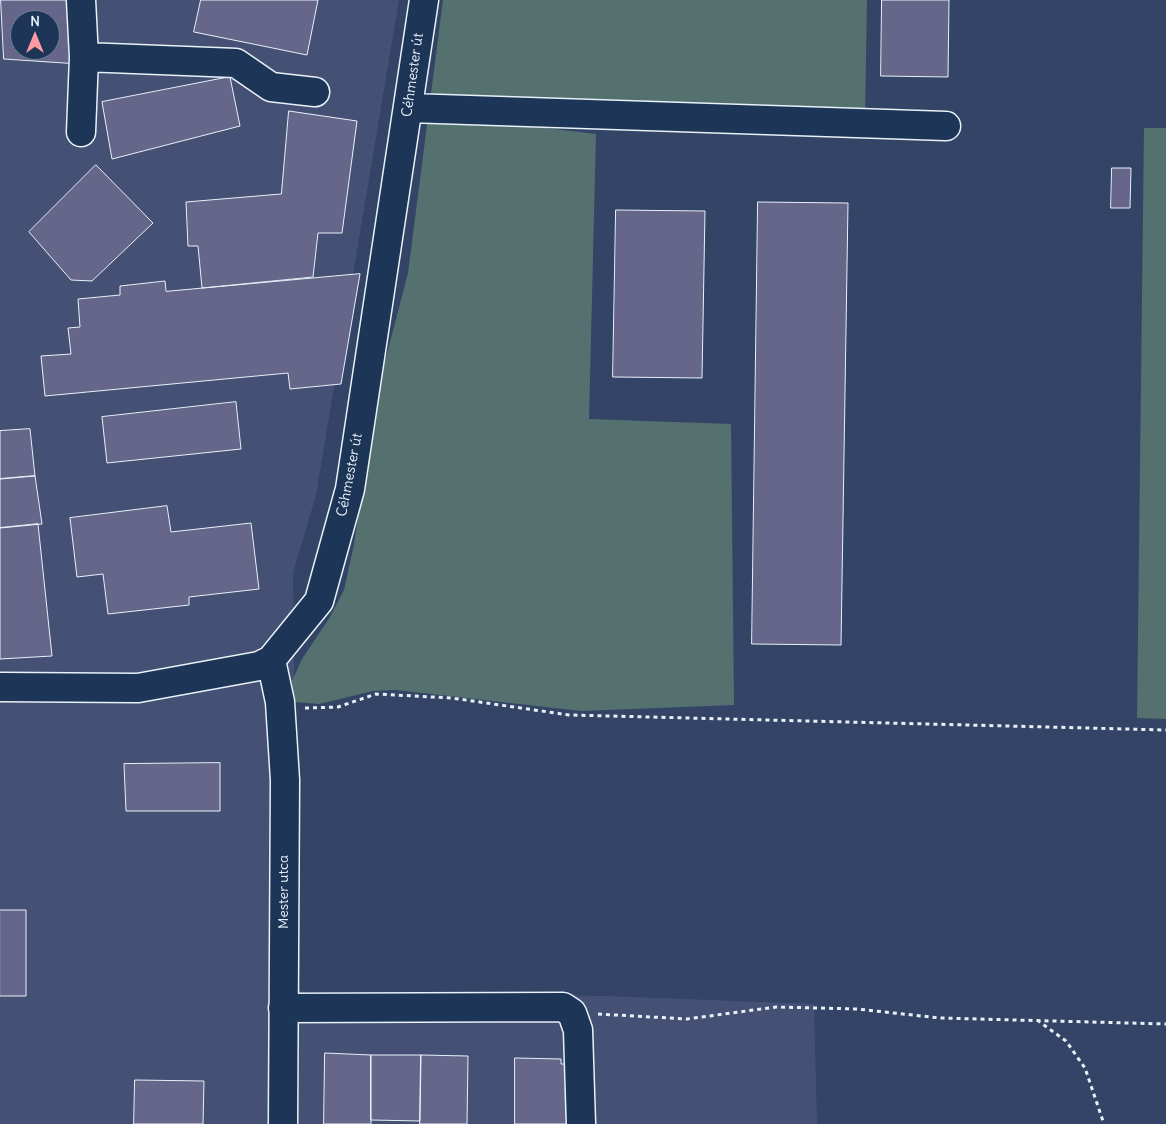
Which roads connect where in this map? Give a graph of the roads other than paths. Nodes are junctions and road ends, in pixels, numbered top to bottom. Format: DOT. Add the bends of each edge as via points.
graph roads {
  1 [pos="81,0"];
  2 [pos="424,0"];
  3 [pos="84,57"];
  4 [pos="315,92"];
  5 [pos="409,108"];
  6 [pos="946,126"];
  7 [pos="81,132"];
  8 [pos="271,660"];
  9 [pos="0,687"];
  10 [pos="283,1008"];
  11 [pos="283,1124"];
  12 [pos="581,1124"];
  1 -- 3 [label="street"];
  2 -- 5 [label="street, Céhmester út"];
  3 -- 4 [label="street" via="236,63 271,87"];
  3 -- 7 [label="street"];
  5 -- 6 [label="street"];
  5 -- 8 [label="street, Céhmester út" via="350,489 319,601"];
  8 -- 9 [label="street" via="259,666 138,688"];
  8 -- 10 [label="street, Mester utca" via="281,709 285,780"];
  10 -- 11 [label="street, Mester utca"];
  10 -- 12 [label="street" via="563,1007 572,1013 578,1030"];
}
